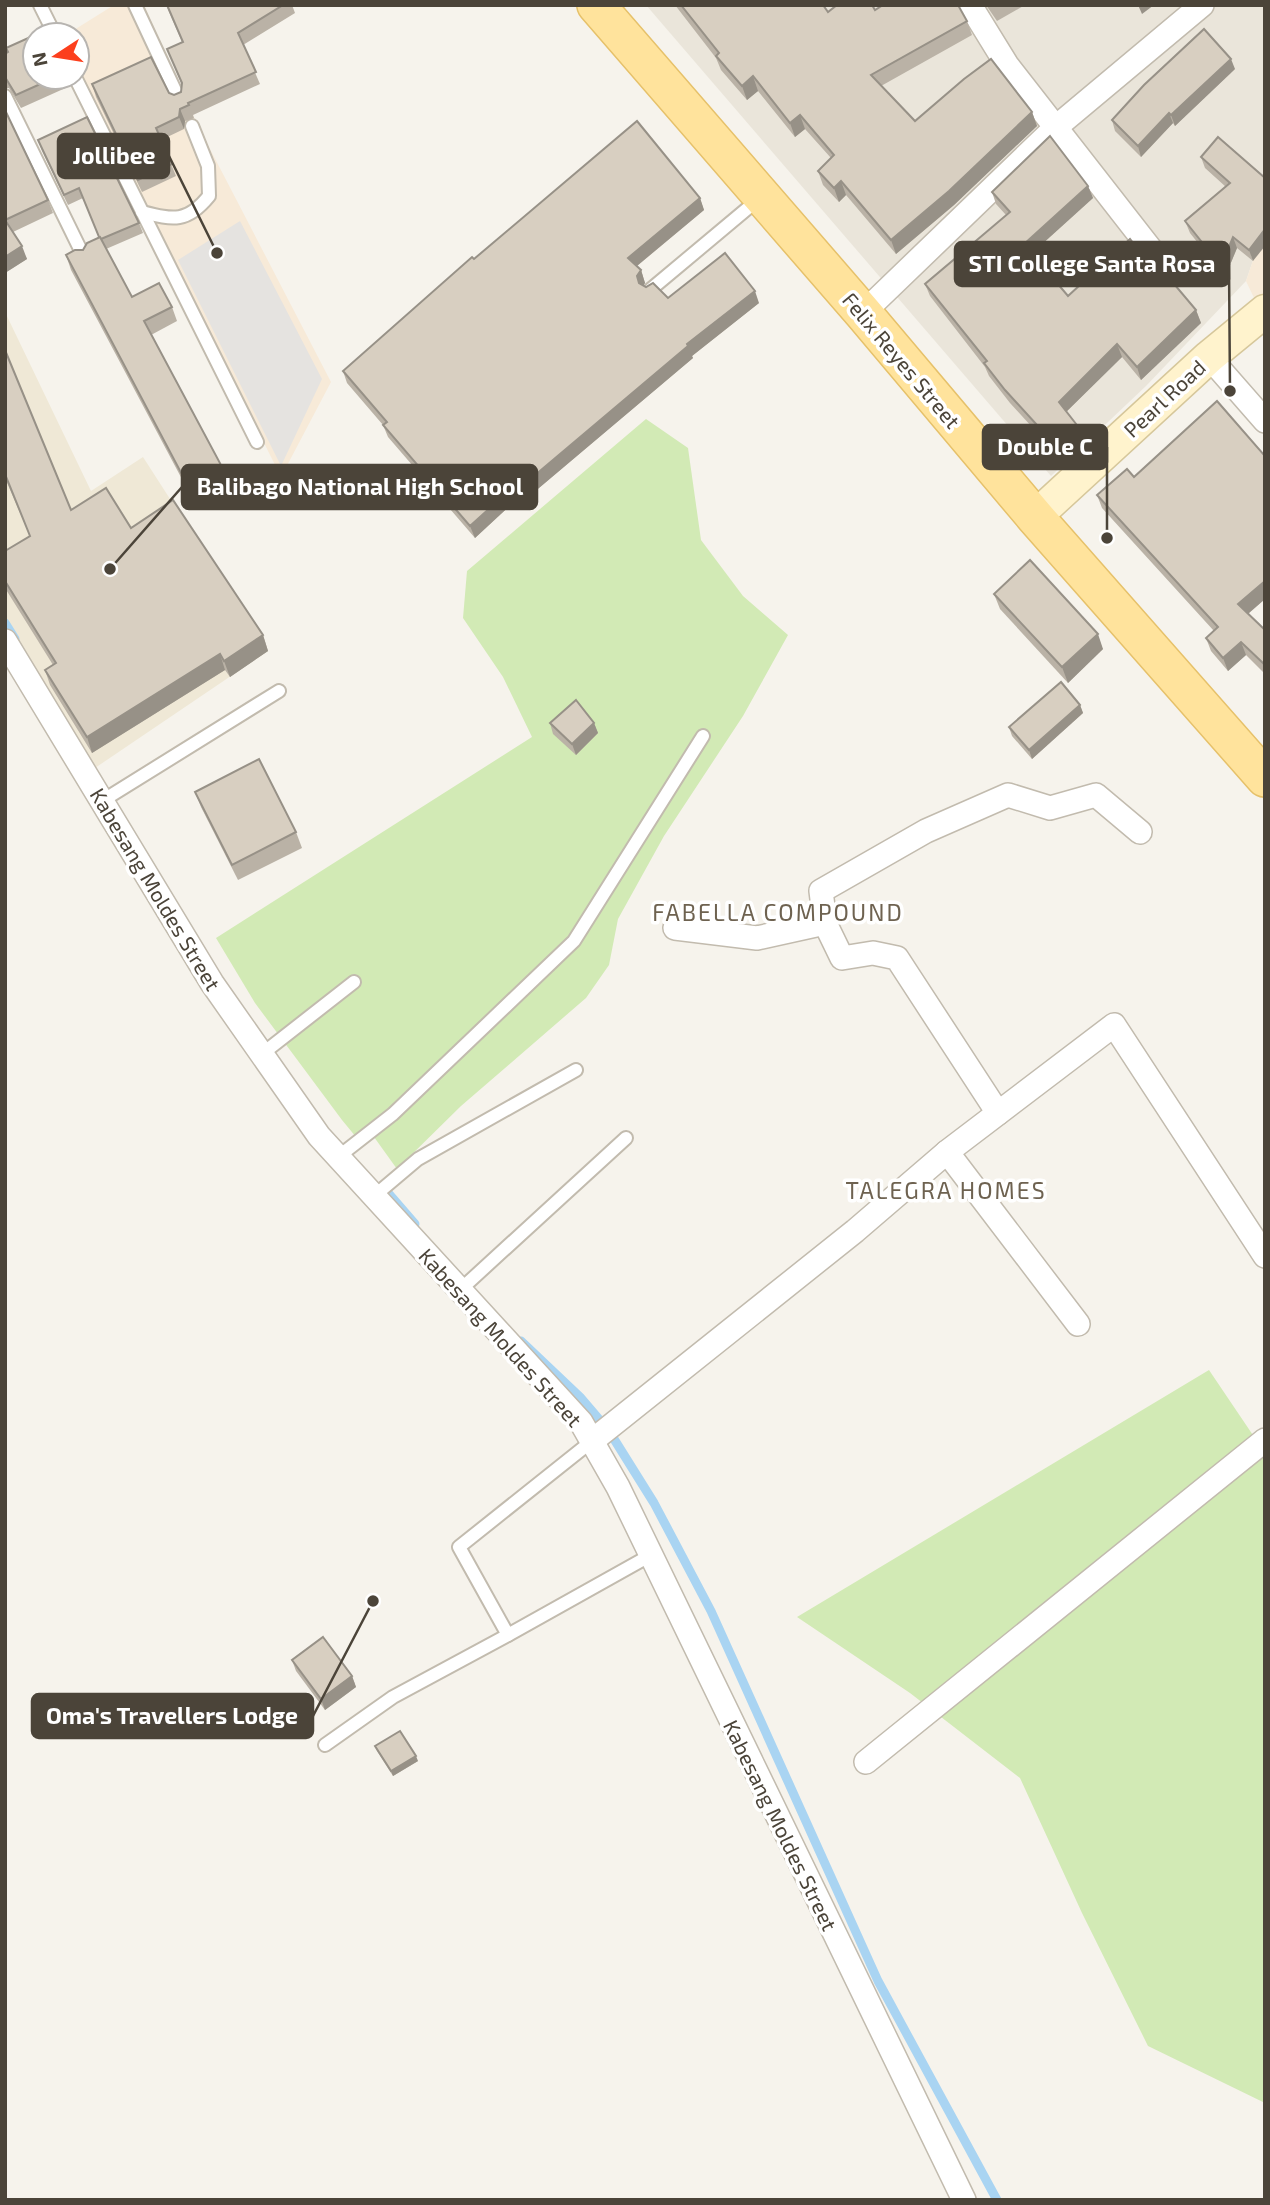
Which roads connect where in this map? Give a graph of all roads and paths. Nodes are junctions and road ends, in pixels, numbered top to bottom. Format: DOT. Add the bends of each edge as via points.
graph roads {
  1 [pos="40,5"];
  2 [pos="135,5"];
  3 [pos="596,5"];
  4 [pos="970,5"];
  5 [pos="1202,5"];
  6 [pos="48,21"];
  7 [pos="82,91"];
  8 [pos="5,96"];
  9 [pos="179,99"];
  10 [pos="192,125"];
  11 [pos="1055,128"];
  12 [pos="760,197"];
  13 [pos="142,212"];
  14 [pos="84,257"];
  15 [pos="1164,265"];
  16 [pos="650,290"];
  17 [pos="1265,311"];
  18 [pos="863,313"];
  19 [pos="1209,357"];
  20 [pos="1265,421"];
  21 [pos="257,442"];
  22 [pos="1035,517"];
  23 [pos="5,641"];
  24 [pos="279,691"];
  25 [pos="703,736"];
  26 [pos="1265,778"];
  27 [pos="102,801"];
  28 [pos="1140,832"];
  29 [pos="825,923"];
  30 [pos="675,928"];
  31 [pos="354,982"];
  32 [pos="262,1054"];
  33 [pos="576,1070"];
  34 [pos="998,1113"];
  35 [pos="626,1138"];
  36 [pos="947,1152"];
  37 [pos="338,1157"];
  38 [pos="373,1196"];
  39 [pos="1265,1256"];
  40 [pos="460,1290"];
  41 [pos="1078,1324"];
  42 [pos="602,1433"];
  43 [pos="1265,1440"];
  44 [pos="651,1555"];
  45 [pos="508,1635"];
  46 [pos="325,1745"];
  47 [pos="866,1762"];
  48 [pos="964,2200"];
  1 -- 6 [label="lane"];
  2 -- 9 [label="lane"];
  3 -- 12 [label="main road, Felix Reyes Street"];
  4 -- 11 [label="street" via="1007,65"];
  5 -- 11 [label="street"];
  7 -- 13 [label="lane"];
  8 -- 14 [label="lane"];
  10 -- 13 [label="lane" via="208,166 209,196 198,211 182,217"];
  11 -- 15 [label="street"];
  11 -- 18 [label="street"];
  12 -- 16 [label="lane"];
  12 -- 18 [label="main road, Felix Reyes Street"];
  13 -- 21 [label="lane"];
  17 -- 19 [label="street, Pearl Road"];
  18 -- 22 [label="main road, Felix Reyes Street"];
  19 -- 20 [label="street"];
  19 -- 22 [label="street, Pearl Road"];
  22 -- 26 [label="main road, Felix Reyes Street"];
  23 -- 27 [label="street, Kabesang Moldes Street"];
  24 -- 27 [label="lane"];
  25 -- 37 [label="lane" via="574,941 393,1114"];
  27 -- 32 [label="street, Kabesang Moldes Street" via="212,983"];
  28 -- 29 [label="street" via="1096,795 1049,808 1008,795 926,831 821,891"];
  29 -- 30 [label="street" via="757,938"];
  29 -- 34 [label="street" via="842,958 873,953 897,958"];
  31 -- 32 [label="lane"];
  32 -- 37 [label="street, Kabesang Moldes Street"];
  33 -- 38 [label="lane" via="418,1159"];
  34 -- 36 [label="street"];
  34 -- 39 [label="street" via="1112,1026 1117,1027"];
  35 -- 40 [label="lane"];
  36 -- 41 [label="street"];
  36 -- 42 [label="street"];
  37 -- 38 [label="street, Kabesang Moldes Street"];
  38 -- 40 [label="street, Kabesang Moldes Street"];
  40 -- 42 [label="street, Kabesang Moldes Street" via="581,1422"];
  42 -- 44 [label="street, Kabesang Moldes Street" via="618,1487"];
  42 -- 45 [label="lane" via="459,1548"];
  43 -- 47 [label="street"];
  44 -- 45 [label="lane"];
  44 -- 48 [label="street, Kabesang Moldes Street"];
  45 -- 46 [label="lane" via="393,1697"];
}
